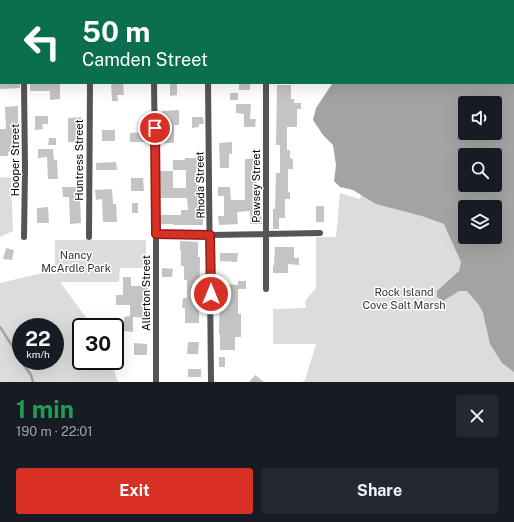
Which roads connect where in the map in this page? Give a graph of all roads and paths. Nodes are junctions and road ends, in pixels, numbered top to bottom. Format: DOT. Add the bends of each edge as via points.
graph roads {
  1 [pos="24,84"];
  2 [pos="90,84"];
  3 [pos="154,84"];
  4 [pos="208,84"];
  5 [pos="266,84"];
  6 [pos="320,233"];
  7 [pos="156,234"];
  8 [pos="266,234"];
  9 [pos="210,235"];
  10 [pos="24,237"];
  11 [pos="89,237"];
  12 [pos="266,289"];
  13 [pos="156,382"];
  14 [pos="212,382"];
  1 -- 10 [label="street, Hooper Street"];
  2 -- 11 [label="street, Huntress Street"];
  3 -- 7 [label="street, Allerton Street"];
  4 -- 9 [label="street, Rhoda Street"];
  5 -- 8 [label="street, Pawsey Street"];
  6 -- 8 [label="street"];
  7 -- 9 [label="street"];
  7 -- 13 [label="street, Allerton Street"];
  8 -- 9 [label="street"];
  8 -- 12 [label="street, Pawsey Street"];
  9 -- 14 [label="street, Rhoda Street"];
}
